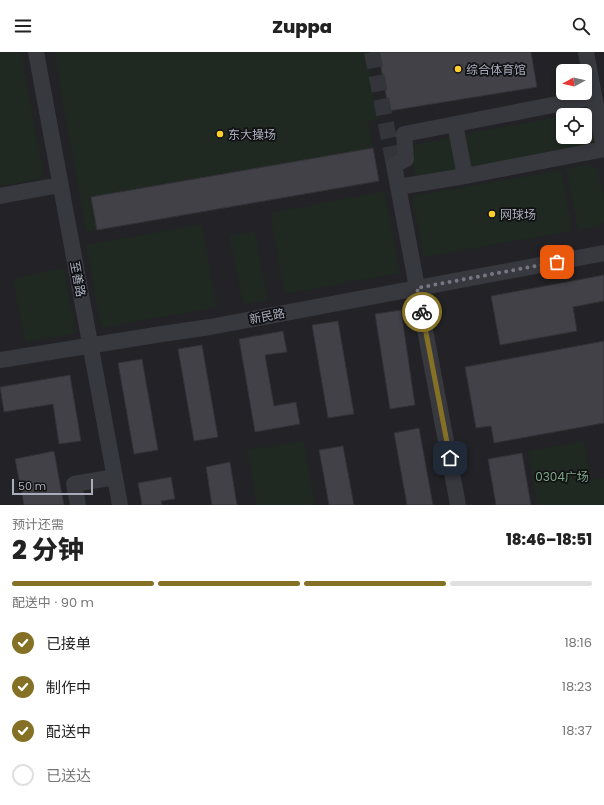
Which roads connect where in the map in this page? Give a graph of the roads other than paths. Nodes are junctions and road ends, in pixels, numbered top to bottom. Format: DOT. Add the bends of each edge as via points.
graph roads {
  1 [pos="36,52"];
  2 [pos="586,52"];
  3 [pos="594,97"];
  4 [pos="455,124"];
  5 [pos="604,149"];
  6 [pos="465,176"];
  7 [pos="60,185"];
  8 [pos="398,187"];
  9 [pos="0,196"];
  10 [pos="604,253"];
  11 [pos="417,288"];
  12 [pos="90,346"];
  13 [pos="0,360"];
  14 [pos="115,477"];
  15 [pos="78,505"];
  16 [pos="120,505"];
  17 [pos="458,505"];
  1 -- 7 [label="street, 至善路"];
  2 -- 3 [label="street"];
  3 -- 4 [label="street"];
  3 -- 5 [label="street"];
  4 -- 6 [label="street"];
  4 -- 8 [label="street" via="404,134 406,159 394,165"];
  5 -- 6 [label="street"];
  6 -- 8 [label="street"];
  7 -- 9 [label="street"];
  7 -- 12 [label="street, 至善路"];
  8 -- 11 [label="street"];
  10 -- 11 [label="street, 新民路"];
  11 -- 12 [label="street, 新民路" via="210,327"];
  11 -- 17 [label="street"];
  12 -- 13 [label="street, 新民路"];
  12 -- 14 [label="street, 至善路"];
  14 -- 15 [label="street" via="74,484"];
  14 -- 16 [label="street, 至善路"];
}
